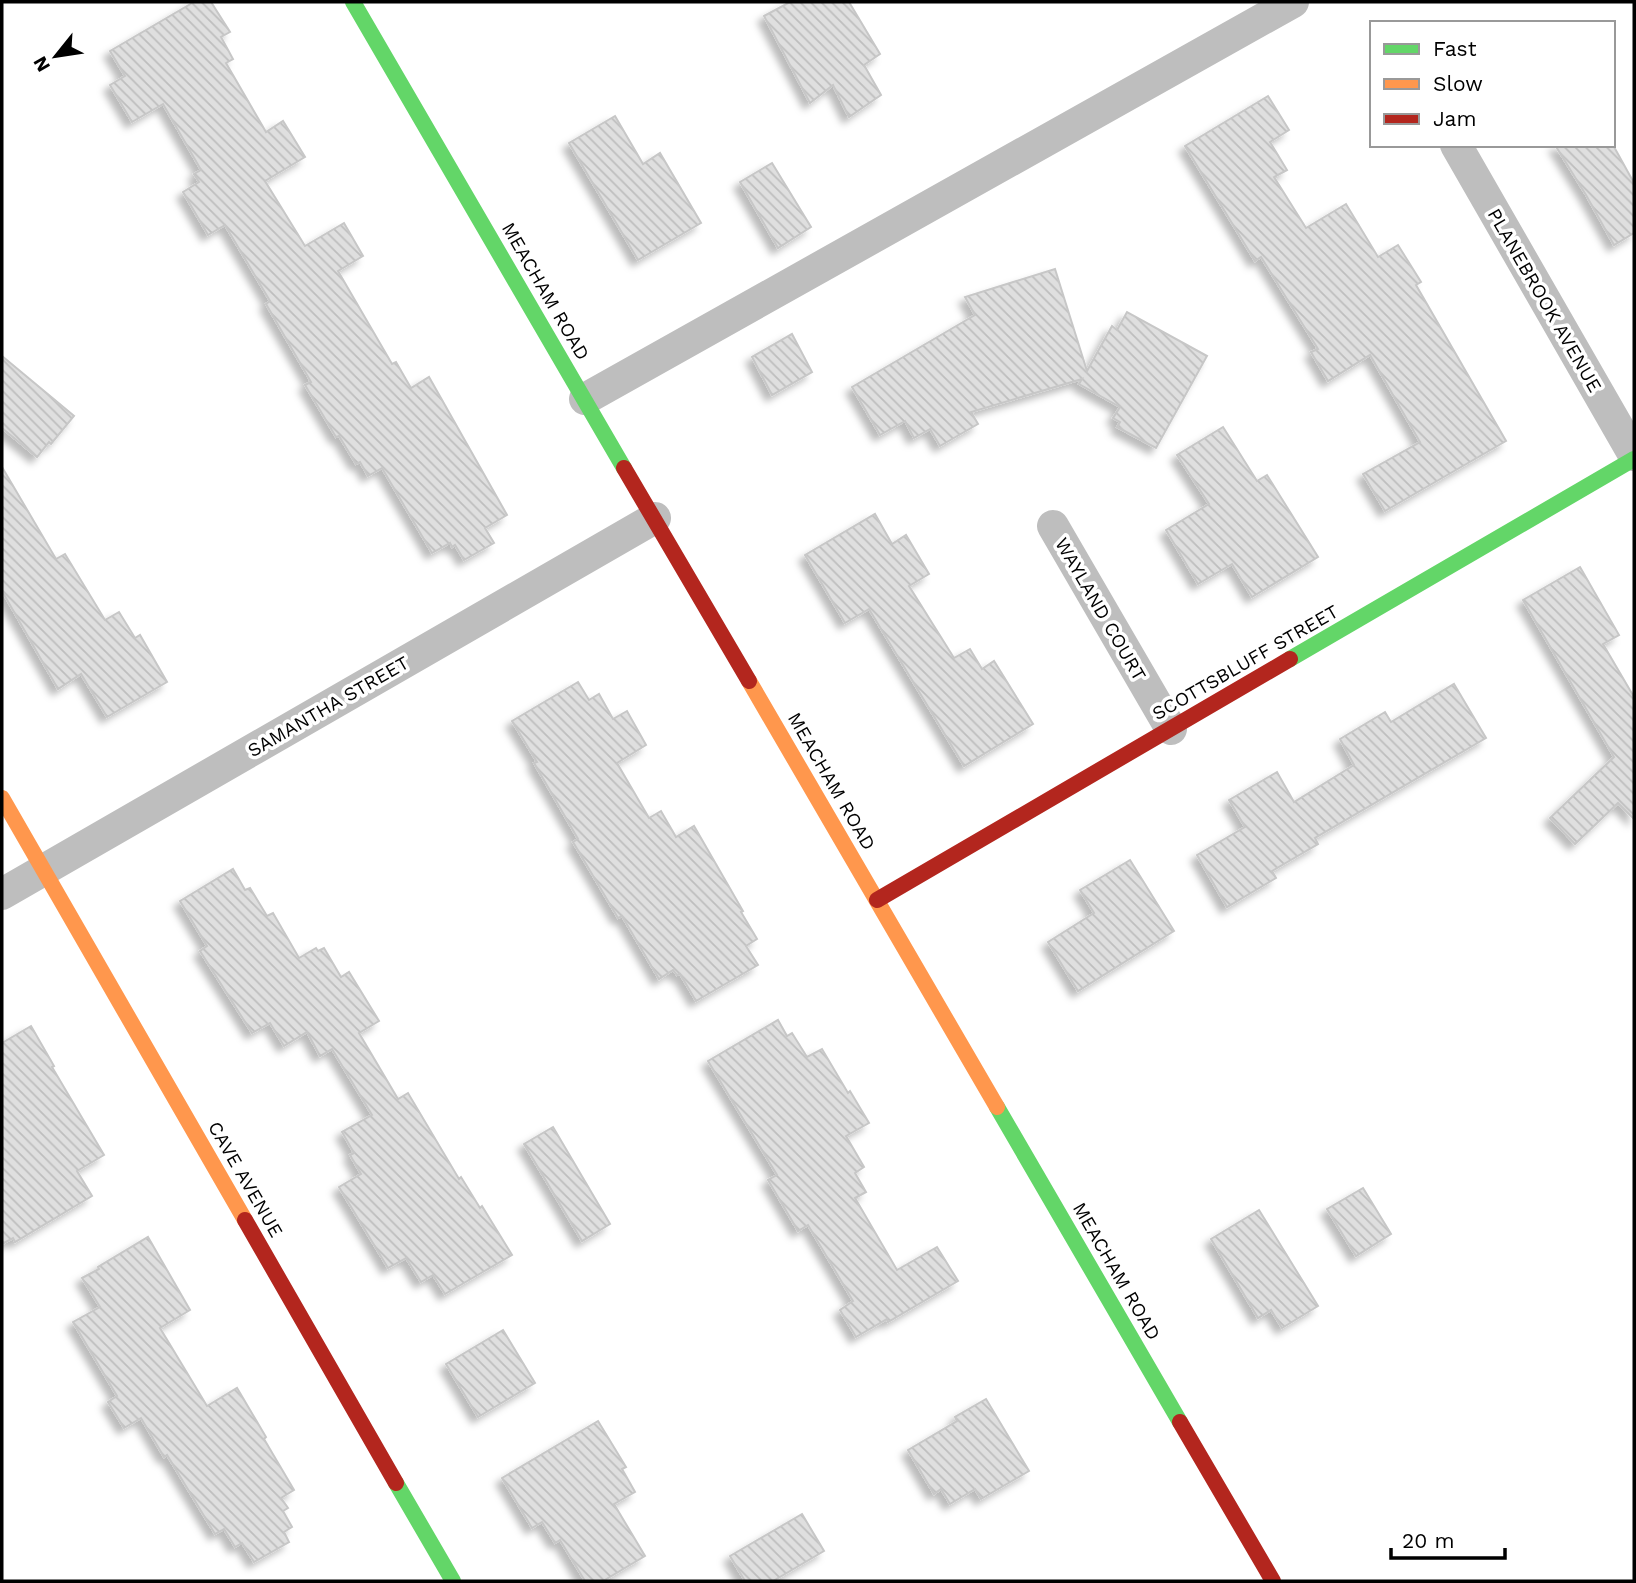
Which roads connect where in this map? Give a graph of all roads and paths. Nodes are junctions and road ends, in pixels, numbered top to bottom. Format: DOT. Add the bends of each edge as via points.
graph roads {
  1 [pos="354,2"];
  2 [pos="1293,2"];
  3 [pos="1457,147"];
  4 [pos="585,399"];
  5 [pos="1634,457"];
  6 [pos="654,518"];
  7 [pos="1053,526"];
  8 [pos="1171,729"];
  9 [pos="2,798"];
  10 [pos="43,870"];
  11 [pos="2,894"];
  12 [pos="877,900"];
  13 [pos="453,1581"];
  14 [pos="1273,1581"];
  1 -- 4 [label="street, MEACHAM ROAD"];
  2 -- 4 [label="street"];
  3 -- 5 [label="street, PLANEBROOK AVENUE"];
  4 -- 6 [label="street, MEACHAM ROAD"];
  5 -- 8 [label="street, SCOTTSBLUFF STREET"];
  6 -- 10 [label="street, SAMANTHA STREET"];
  6 -- 12 [label="street, MEACHAM ROAD"];
  7 -- 8 [label="street, WAYLAND COURT"];
  8 -- 12 [label="street, SCOTTSBLUFF STREET"];
  9 -- 10 [label="street, CAVE AVENUE"];
  10 -- 11 [label="street, SAMANTHA STREET"];
  10 -- 13 [label="street, CAVE AVENUE"];
  12 -- 14 [label="street, MEACHAM ROAD"];
}
